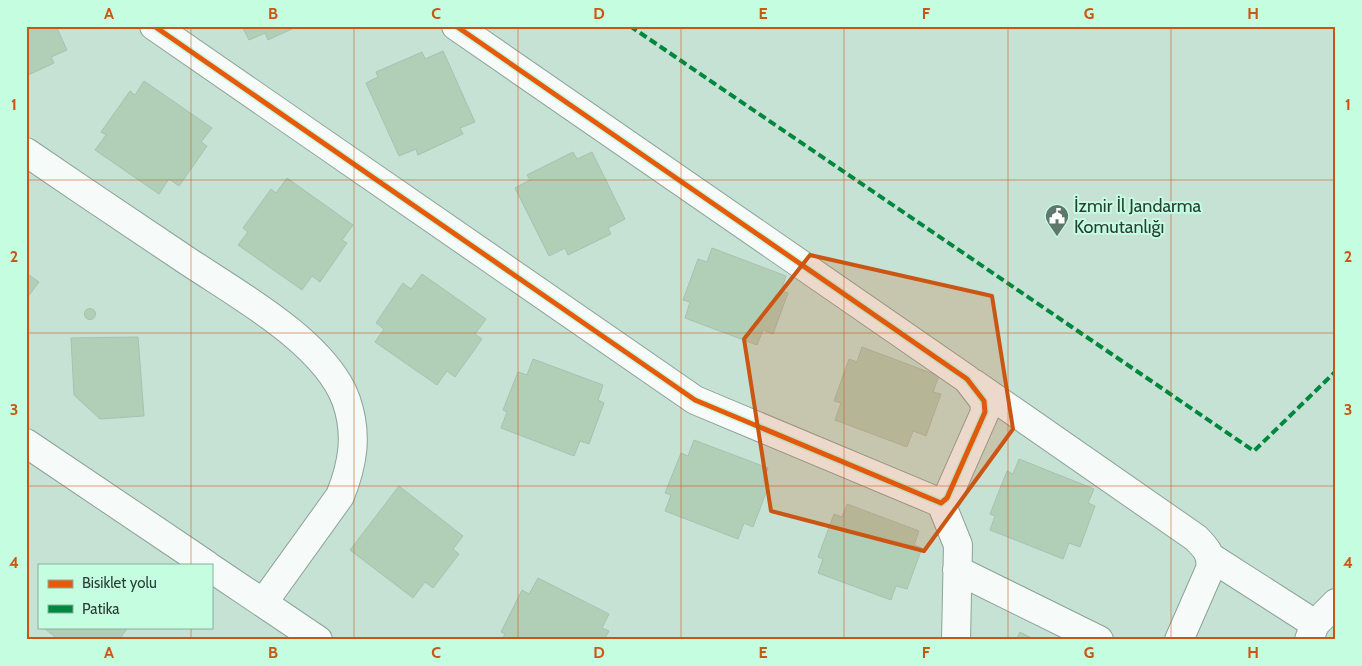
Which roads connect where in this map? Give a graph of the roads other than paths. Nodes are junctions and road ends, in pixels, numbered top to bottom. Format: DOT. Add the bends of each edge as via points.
graph roads {
  1 [pos="154,26"];
  2 [pos="456,26"];
  3 [pos="26,152"];
  4 [pos="968,379"];
  5 [pos="26,443"];
  6 [pos="941,503"];
  7 [pos="1212,558"];
  8 [pos="206,564"];
  9 [pos="212,569"];
  10 [pos="957,570"];
  11 [pos="263,603"];
  12 [pos="1336,603"];
  13 [pos="1312,632"];
  14 [pos="318,640"];
  15 [pos="956,640"];
  16 [pos="1099,640"];
  17 [pos="1179,640"];
  1 -- 6 [label="street" via="695,400"];
  2 -- 4 [label="street"];
  3 -- 11 [label="street" via="280,325 319,358 340,388 353,432 353,454 347,478 340,496"];
  4 -- 6 [label="street" via="984,401 985,412 954,488"];
  4 -- 7 [label="street" via="1196,538"];
  5 -- 8 [label="street"];
  6 -- 10 [label="street" via="958,545"];
  7 -- 13 [label="street"];
  7 -- 17 [label="street"];
  9 -- 11 [label="street"];
  10 -- 15 [label="street"];
  10 -- 16 [label="street"];
  11 -- 14 [label="street"];
  12 -- 13 [label="street"];
}
